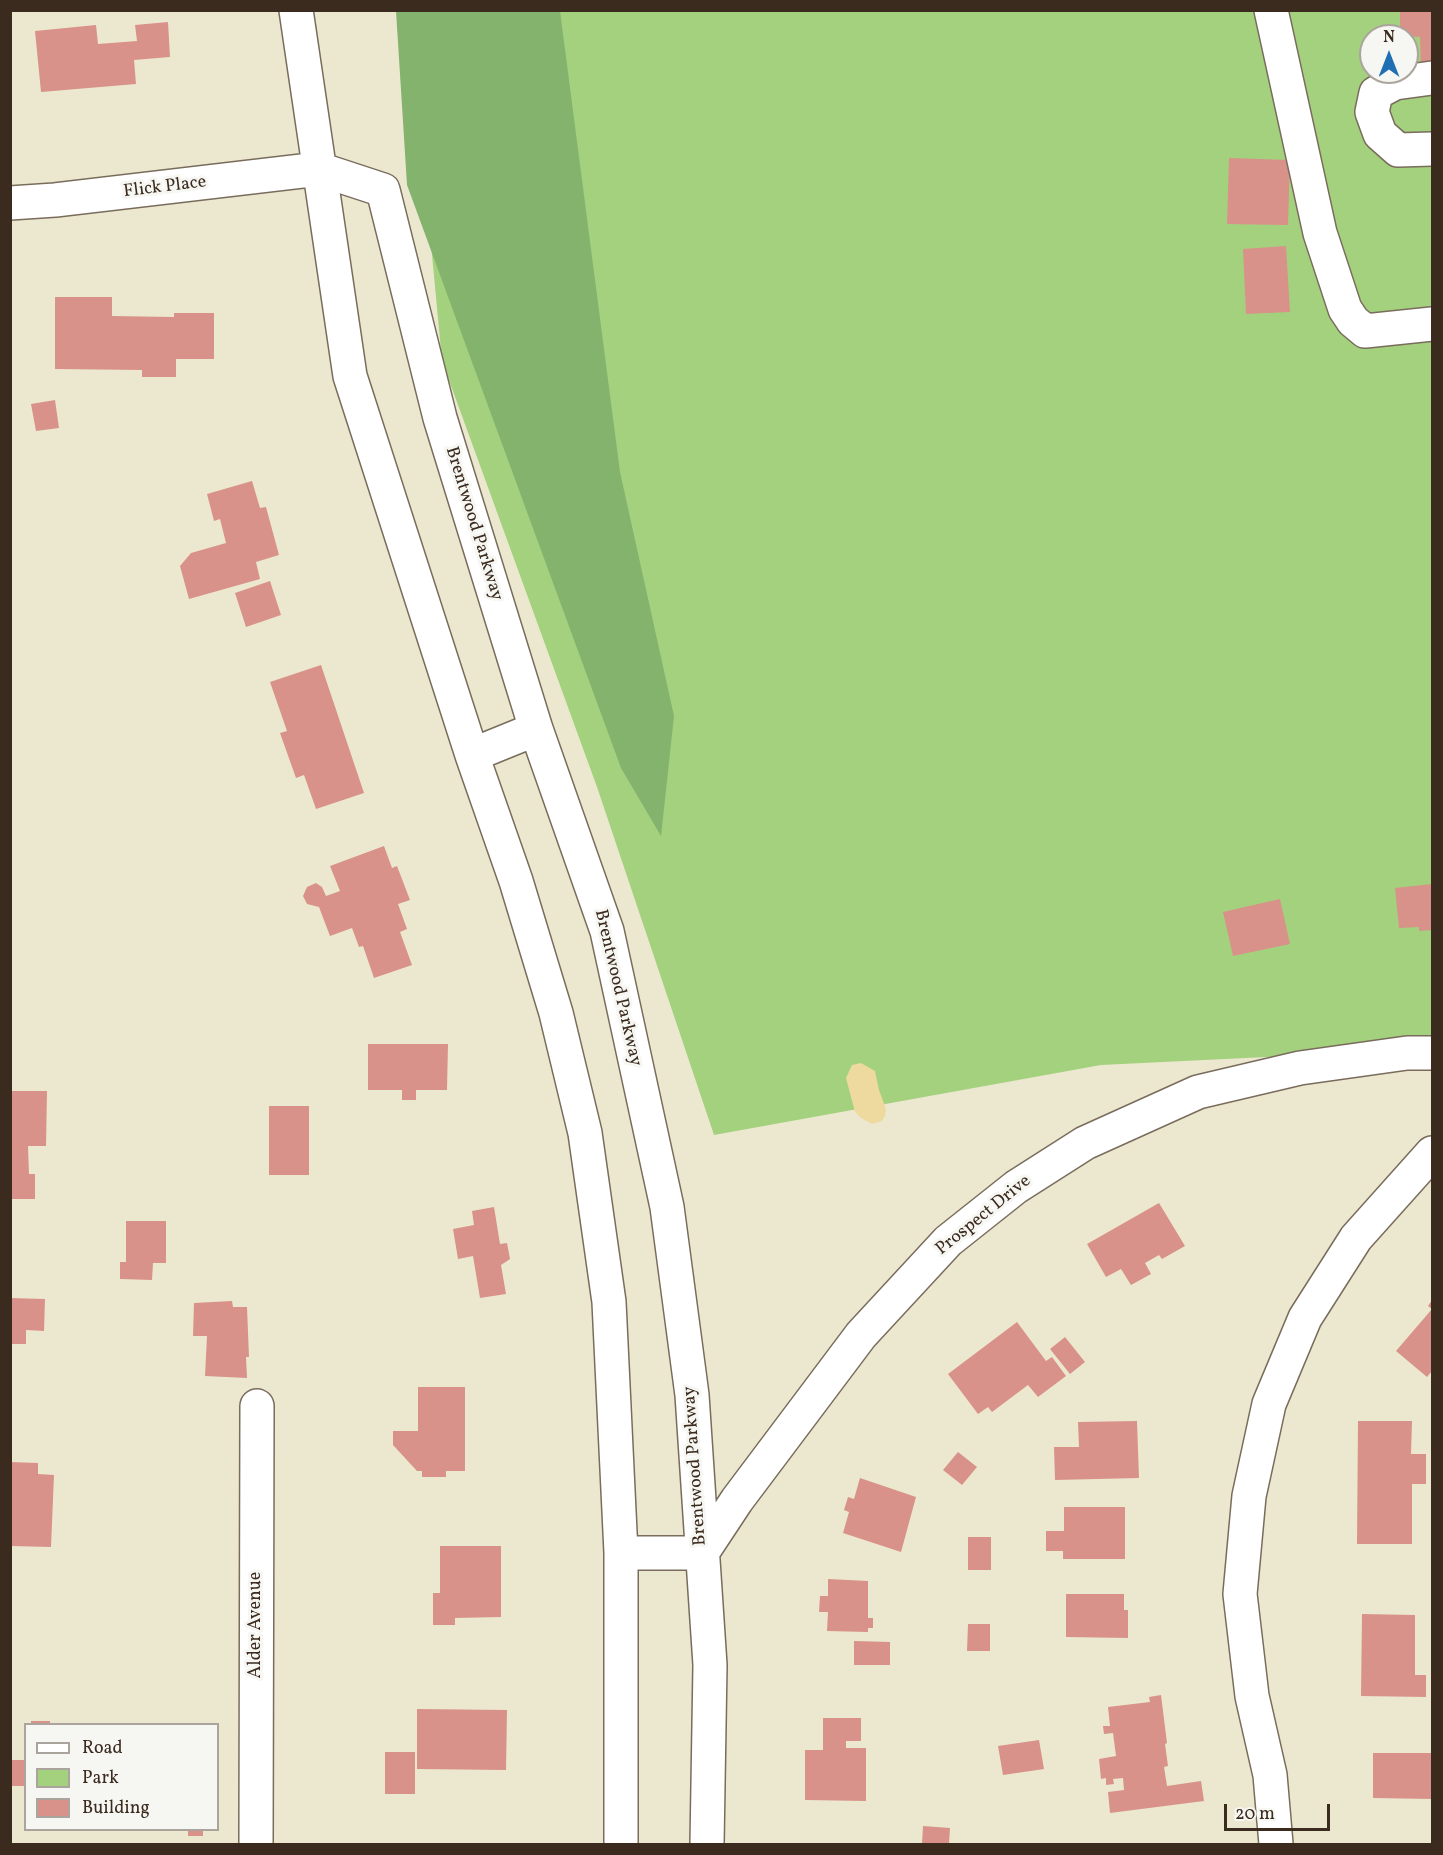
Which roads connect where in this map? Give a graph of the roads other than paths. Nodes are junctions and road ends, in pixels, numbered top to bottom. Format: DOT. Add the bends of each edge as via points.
graph roads {
  1 [pos="297,10"];
  2 [pos="1271,10"];
  3 [pos="1432,78"];
  4 [pos="1432,149"];
  5 [pos="319,169"];
  6 [pos="10,203"];
  7 [pos="1432,324"];
  8 [pos="536,729"];
  9 [pos="472,755"];
  10 [pos="1432,1053"];
  11 [pos="1432,1153"];
  12 [pos="257,1406"];
  13 [pos="621,1553"];
  14 [pos="702,1553"];
  15 [pos="256,1845"];
  16 [pos="621,1845"];
  17 [pos="707,1845"];
  18 [pos="1276,1845"];
  1 -- 5 [label="street"];
  2 -- 7 [label="street" via="1320,233 1345,309 1365,331"];
  3 -- 4 [label="street" via="1395,83 1376,93 1372,112 1380,134 1398,150"];
  5 -- 6 [label="street, Flick Place"];
  5 -- 8 [label="street, Brentwood Parkway" via="383,190 440,418"];
  5 -- 9 [label="street" via="350,376"];
  8 -- 9 [label="street"];
  8 -- 14 [label="street, Brentwood Parkway" via="607,931 667,1207 692,1395"];
  9 -- 13 [label="street" via="556,1013 585,1133 609,1302"];
  10 -- 14 [label="street, Prospect Drive" via="1300,1068 1198,1092 1085,1143 1016,1187 948,1241 861,1335"];
  11 -- 18 [label="street" via="1356,1238 1305,1318 1269,1404 1249,1496 1240,1594 1252,1695 1270,1775"];
  12 -- 15 [label="street, Alder Avenue"];
  13 -- 14 [label="street"];
  13 -- 16 [label="street"];
  14 -- 17 [label="street, Brentwood Parkway" via="710,1665"];
}
